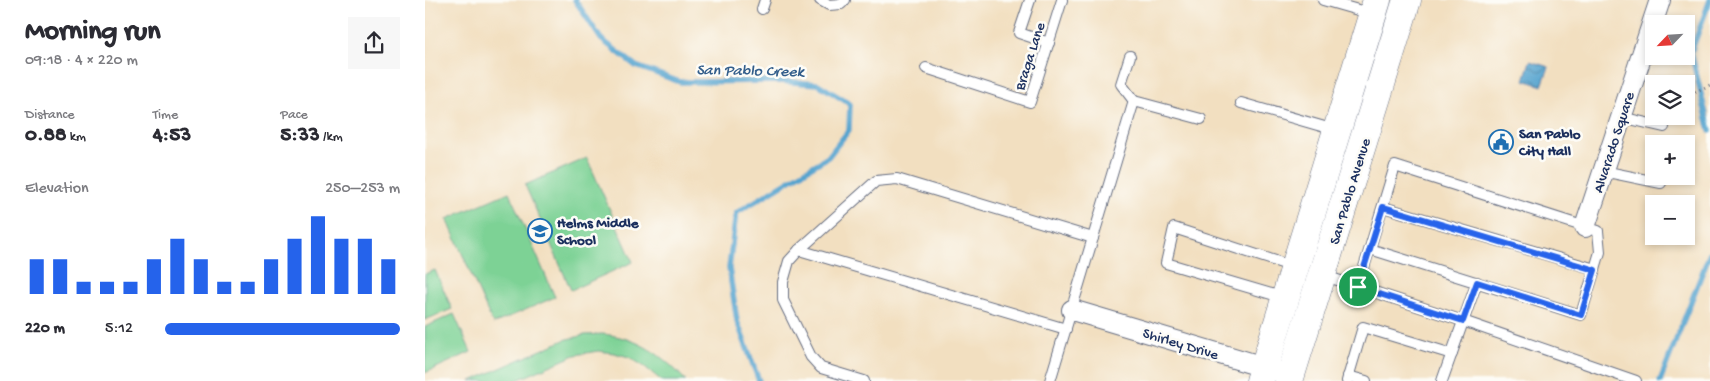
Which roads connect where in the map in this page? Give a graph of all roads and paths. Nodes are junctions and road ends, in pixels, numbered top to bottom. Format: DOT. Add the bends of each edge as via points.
graph roads {
  1 [pos="821,0"];
  2 [pos="845,0"];
  3 [pos="1030,0"];
  4 [pos="1062,0"];
  5 [pos="1407,0"];
  6 [pos="1659,0"];
  7 [pos="1327,1"];
  8 [pos="1375,7"];
  9 [pos="1049,43"];
  10 [pos="1130,56"];
  11 [pos="926,68"];
  12 [pos="1710,85"];
  13 [pos="1695,92"];
  14 [pos="1134,101"];
  15 [pos="1241,103"];
  16 [pos="1621,116"];
  17 [pos="1201,119"];
  18 [pos="1664,128"];
  19 [pos="1336,130"];
  20 [pos="1366,133"];
  21 [pos="1603,171"];
  22 [pos="1645,180"];
  23 [pos="1383,207"];
  24 [pos="1585,227"];
  25 [pos="1093,238"];
  26 [pos="1370,249"];
  27 [pos="799,250"];
  28 [pos="1595,270"];
  29 [pos="1308,271"];
  30 [pos="1477,282"];
  31 [pos="1358,287"];
  32 [pos="1285,298"];
  33 [pos="1072,310"];
  34 [pos="1463,321"];
  35 [pos="1066,329"];
  36 [pos="1452,354"];
  37 [pos="1262,374"];
  38 [pos="1290,378"];
  39 [pos="1347,379"];
  40 [pos="864,381"];
  41 [pos="1050,381"];
  42 [pos="1366,381"];
  43 [pos="1442,381"];
  44 [pos="1636,381"];
  1 -- 2 [label="lane" via="829,5 841,4"];
  3 -- 9 [label="lane" via="1019,33"];
  4 -- 9 [label="lane, Braga Lane"];
  5 -- 20 [label="main road, San Pablo Avenue"];
  6 -- 16 [label="street, Alvarado Square"];
  7 -- 8 [label="lane"];
  8 -- 19 [label="main road, San Pablo Avenue"];
  8 -- 20 [label="main road" via="1382,39 1360,118"];
  9 -- 11 [label="lane, Braga Lane" via="1030,102"];
  10 -- 14 [label="lane" via="1121,84"];
  12 -- 13 [label="path"];
  14 -- 17 [label="lane"];
  14 -- 25 [label="lane"];
  15 -- 19 [label="lane"];
  16 -- 18 [label="lane"];
  16 -- 21 [label="street, Alvarado Square"];
  19 -- 29 [label="main road, San Pablo Avenue"];
  20 -- 29 [label="main road, San Pablo Avenue"];
  21 -- 22 [label="lane"];
  21 -- 24 [label="street, Alvarado Square"];
  23 -- 24 [label="lane" via="1395,166"];
  23 -- 26 [label="lane"];
  23 -- 28 [label="lane"];
  24 -- 28 [label="lane" via="1598,231 1600,252"];
  25 -- 27 [label="lane" via="897,180 876,181"];
  25 -- 33 [label="lane"];
  26 -- 30 [label="lane"];
  26 -- 31 [label="lane"];
  27 -- 35 [label="lane"];
  27 -- 40 [label="lane" via="789,260 783,282 783,300 811,357 821,368"];
  28 -- 30 [label="lane" via="1581,315"];
  29 -- 31 [label="lane"];
  29 -- 32 [label="main road, San Pablo Avenue"];
  29 -- 32 [label="lane" via="1174,228 1166,263"];
  29 -- 38 [label="main road, San Pablo Avenue"];
  30 -- 34 [label="lane"];
  31 -- 34 [label="lane"];
  32 -- 37 [label="main road, San Pablo Avenue"];
  33 -- 35 [label="lane"];
  33 -- 37 [label="street, Shirley Drive"];
  34 -- 36 [label="lane"];
  34 -- 44 [label="lane"];
  35 -- 41 [label="lane"];
  36 -- 39 [label="lane" via="1363,327"];
  36 -- 43 [label="lane"];
  37 -- 38 [label="street, Shirley Drive"];
  39 -- 42 [label="lane"];
}
